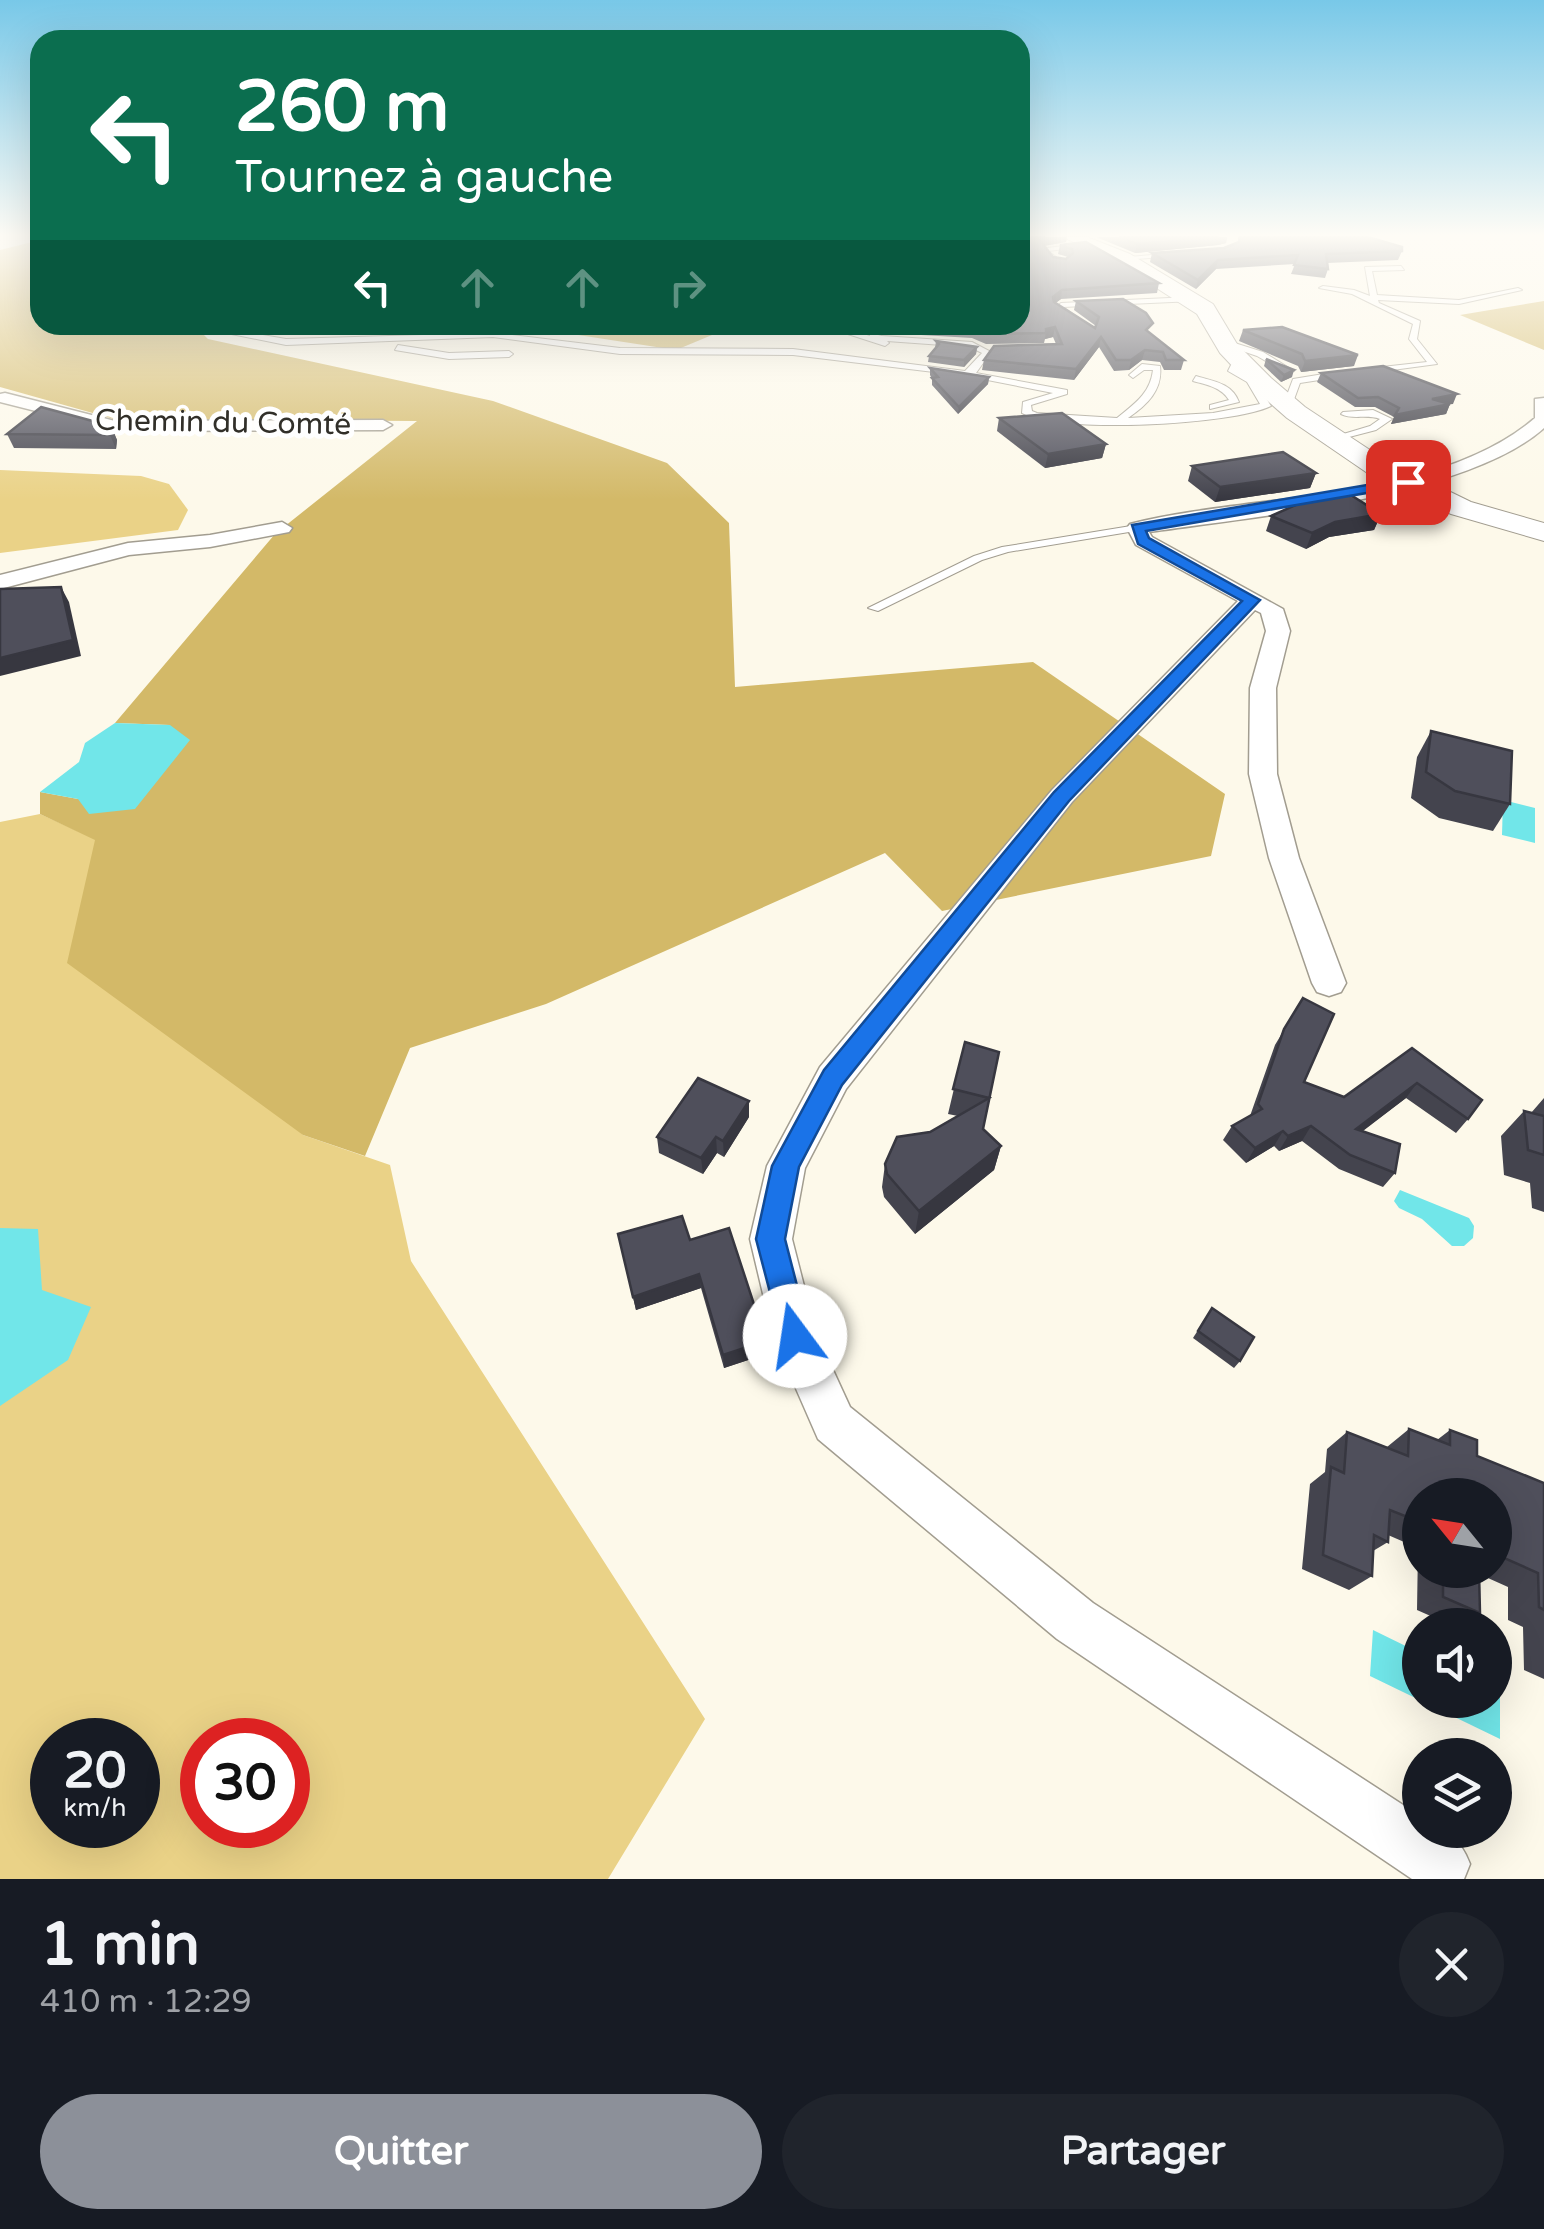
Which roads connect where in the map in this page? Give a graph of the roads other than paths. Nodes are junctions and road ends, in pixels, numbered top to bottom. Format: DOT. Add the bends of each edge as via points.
graph roads {
  1 [pos="1216,325"];
  2 [pos="1417,325"];
  3 [pos="247,335"];
  4 [pos="493,335"];
  5 [pos="859,335"];
  6 [pos="874,335"];
  7 [pos="1222,341"];
  8 [pos="358,342"];
  9 [pos="1003,348"];
  10 [pos="986,350"];
  11 [pos="509,354"];
  12 [pos="906,365"];
  13 [pos="1244,365"];
  14 [pos="1294,372"];
  15 [pos="968,374"];
  16 [pos="1134,375"];
  17 [pos="1196,379"];
  18 [pos="2,398"];
  19 [pos="1289,403"];
  20 [pos="1544,403"];
  21 [pos="1138,406"];
  22 [pos="1346,414"];
  23 [pos="1120,419"];
  24 [pos="383,425"];
  25 [pos="1333,440"];
  26 [pos="1408,482"];
  27 [pos="282,528"];
  28 [pos="1137,528"];
  29 [pos="1544,532"];
  30 [pos="0,582"];
  31 [pos="1252,600"];
  32 [pos="874,608"];
  33 [pos="1329,983"];
  34 [pos="1441,1864"];
  1 -- 7 [label="street"];
  2 -- 19 [label="lane" via="1412,339 1432,364 1302,378"];
  3 -- 8 [label="lane"];
  4 -- 8 [label="lane"];
  4 -- 12 [label="lane" via="620,351 793,352"];
  5 -- 12 [label="lane" via="918,352"];
  6 -- 10 [label="lane"];
  7 -- 13 [label="street"];
  7 -- 14 [label="lane"];
  8 -- 11 [label="lane" via="450,356"];
  9 -- 10 [label="lane"];
  10 -- 15 [label="lane"];
  12 -- 15 [label="lane"];
  13 -- 19 [label="street"];
  13 -- 23 [label="lane" via="1232,372 1250,380 1266,406"];
  15 -- 23 [label="lane" via="1064,392 1026,404 1026,413 1036,416"];
  16 -- 21 [label="lane" via="1142,366 1157,368"];
  17 -- 21 [label="lane" via="1224,388 1234,402"];
  18 -- 24 [label="street, Chemin du Comté" via="115,426"];
  19 -- 25 [label="street"];
  20 -- 26 [label="street" via="1534,434"];
  21 -- 23 [label="lane"];
  22 -- 25 [label="lane" via="1374,412 1387,419"];
  25 -- 26 [label="street"];
  26 -- 28 [label="street"];
  26 -- 29 [label="street"];
  27 -- 30 [label="street" via="128,549"];
  28 -- 31 [label="street" via="1143,541"];
  28 -- 32 [label="lane" via="1006,548"];
  31 -- 33 [label="street" via="1271,608 1278,631 1263,688 1263,774 1284,858"];
  31 -- 34 [label="street" via="1062,796 833,1078 786,1166 771,1239 795,1336 834,1423 1074,1621"];
}
